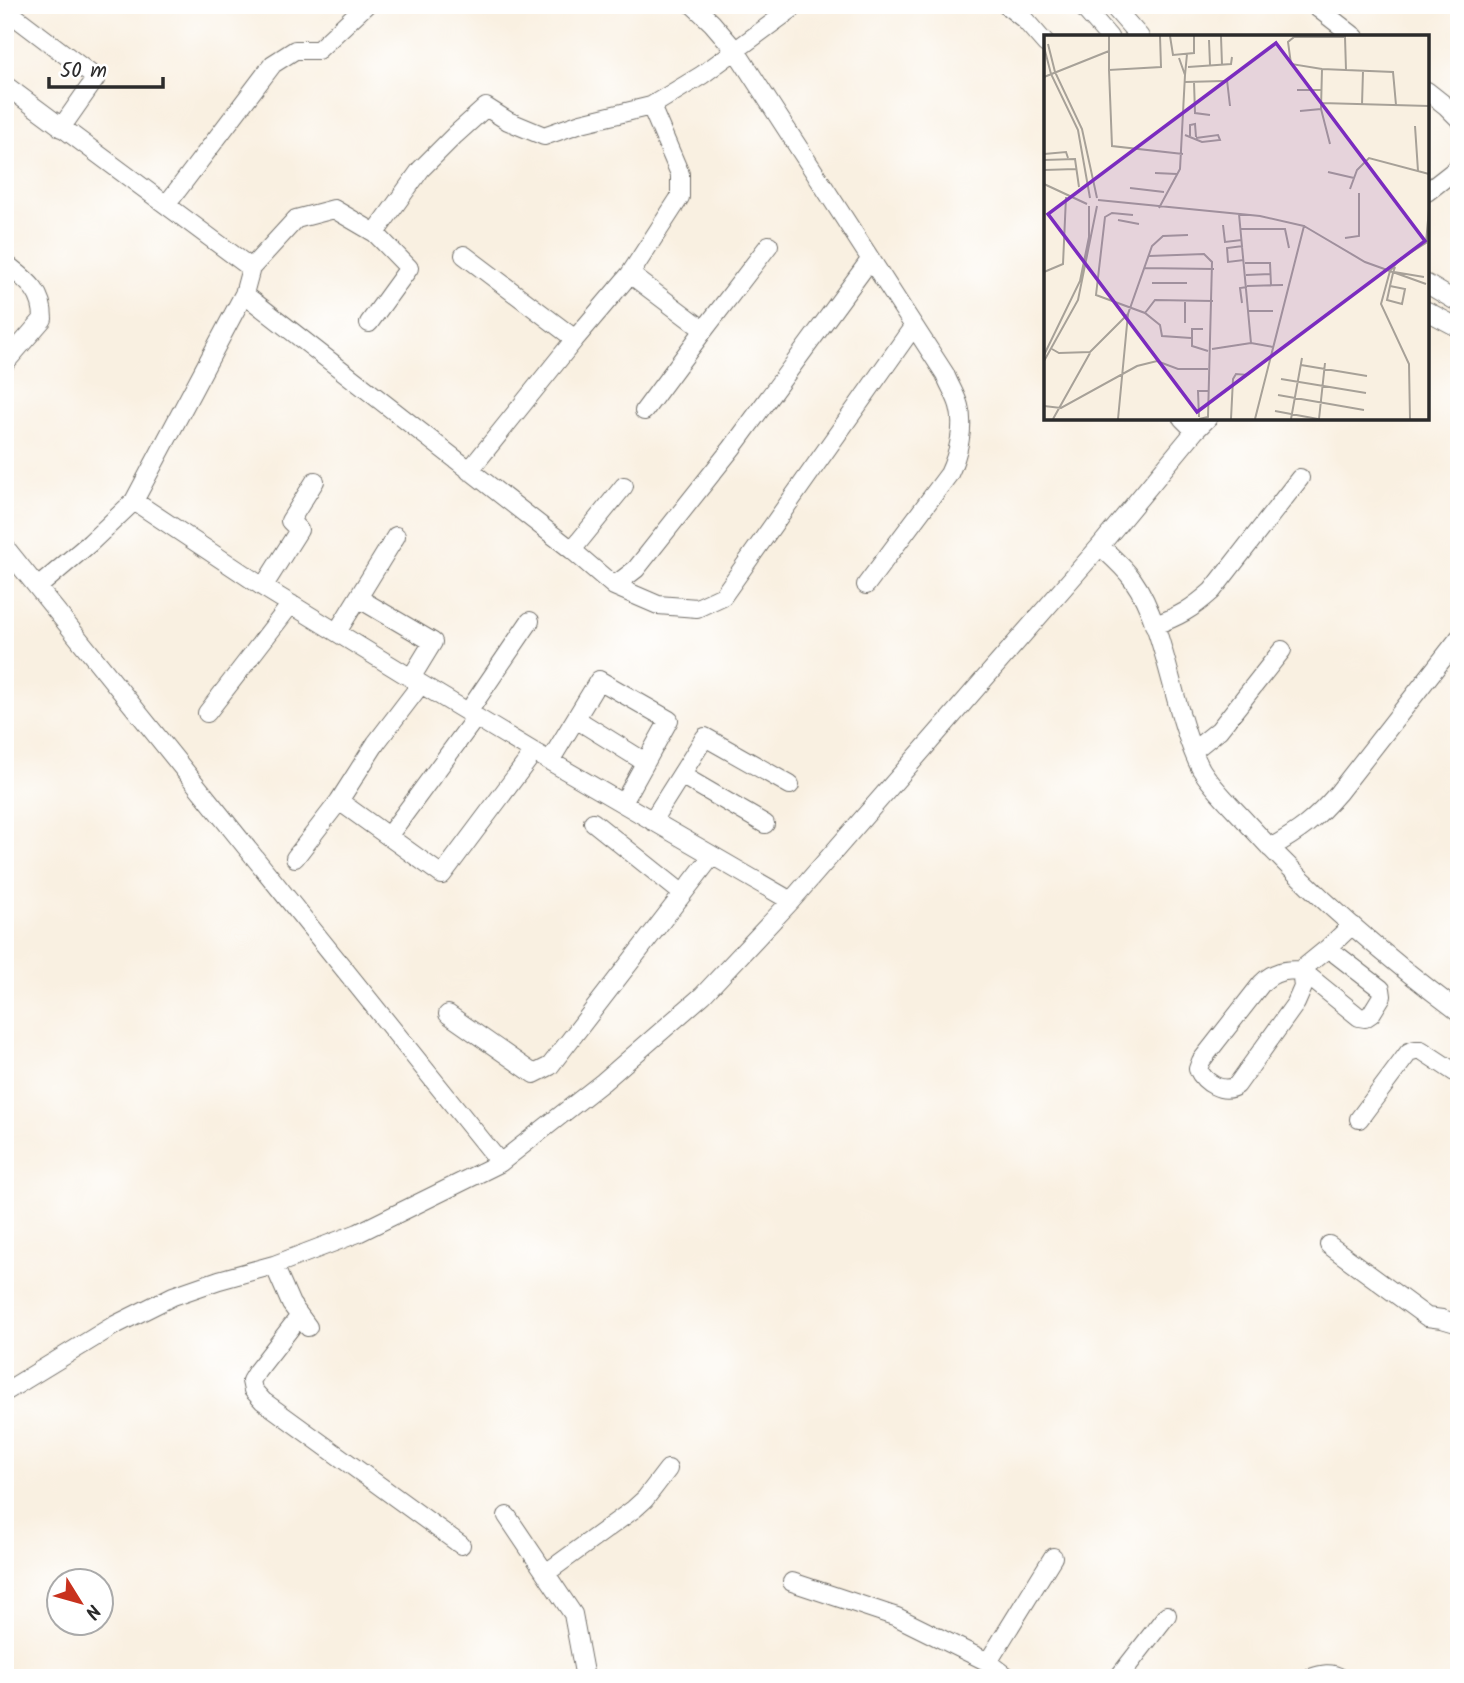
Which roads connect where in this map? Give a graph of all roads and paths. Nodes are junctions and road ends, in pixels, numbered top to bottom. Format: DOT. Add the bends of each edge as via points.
graph roads {
  1 [pos="366,5"];
  2 [pos="693,5"];
  3 [pos="797,5"];
  4 [pos="1006,5"];
  5 [pos="1081,5"];
  6 [pos="1112,5"];
  7 [pos="1314,5"];
  8 [pos="5,9"];
  9 [pos="711,14"];
  10 [pos="1107,35"];
  11 [pos="1138,35"];
  12 [pos="1352,35"];
  13 [pos="1044,42"];
  14 [pos="736,51"];
  15 [pos="5,85"];
  16 [pos="1429,93"];
  17 [pos="651,106"];
  18 [pos="1459,119"];
  19 [pos="61,128"];
  20 [pos="1459,167"];
  21 [pos="1429,190"];
  22 [pos="167,204"];
  23 [pos="375,233"];
  24 [pos="769,246"];
  25 [pos="464,255"];
  26 [pos="870,260"];
  27 [pos="5,263"];
  28 [pos="251,268"];
  29 [pos="630,274"];
  30 [pos="1429,285"];
  31 [pos="244,294"];
  32 [pos="1459,303"];
  33 [pos="1429,312"];
  34 [pos="369,323"];
  35 [pos="913,327"];
  36 [pos="1459,328"];
  37 [pos="704,330"];
  38 [pos="575,339"];
  39 [pos="5,363"];
  40 [pos="644,411"];
  41 [pos="1202,425"];
  42 [pos="469,471"];
  43 [pos="1300,478"];
  44 [pos="315,481"];
  45 [pos="624,486"];
  46 [pos="134,501"];
  47 [pos="397,536"];
  48 [pos="1100,546"];
  49 [pos="5,547"];
  50 [pos="572,550"];
  51 [pos="866,585"];
  52 [pos="614,586"];
  53 [pos="38,587"];
  54 [pos="262,587"];
  55 [pos="358,598"];
  56 [pos="290,604"];
  57 [pos="530,621"];
  58 [pos="1154,625"];
  59 [pos="337,632"];
  60 [pos="1459,638"];
  61 [pos="1282,650"];
  62 [pos="416,681"];
  63 [pos="207,713"];
  64 [pos="472,714"];
  65 [pos="576,719"];
  66 [pos="1193,751"];
  67 [pos="542,757"];
  68 [pos="645,762"];
  69 [pos="681,775"];
  70 [pos="790,785"];
  71 [pos="340,801"];
  72 [pos="622,803"];
  73 [pos="652,821"];
  74 [pos="593,822"];
  75 [pos="765,824"];
  76 [pos="389,835"];
  77 [pos="1270,848"];
  78 [pos="712,856"];
  79 [pos="295,858"];
  80 [pos="683,894"];
  81 [pos="791,901"];
  82 [pos="1352,925"];
  83 [pos="1328,948"];
  84 [pos="1301,970"];
  85 [pos="1459,1012"];
  86 [pos="448,1014"];
  87 [pos="1459,1074"];
  88 [pos="1359,1119"];
  89 [pos="500,1163"];
  90 [pos="1329,1245"];
  91 [pos="274,1265"];
  92 [pos="1455,1317"];
  93 [pos="5,1392"];
  94 [pos="668,1469"];
  95 [pos="507,1516"];
  96 [pos="461,1545"];
  97 [pos="1053,1557"];
  98 [pos="546,1573"];
  99 [pos="792,1582"];
  100 [pos="1167,1615"];
  101 [pos="988,1662"];
  102 [pos="585,1678"];
  103 [pos="1009,1678"];
  104 [pos="1118,1678"];
  105 [pos="1311,1678"];
  106 [pos="1341,1678"];
  1 -- 22 [label="lane" via="318,50 295,50 273,64"];
  2 -- 9 [label="lane"];
  3 -- 14 [label="lane"];
  4 -- 13 [label="lane"];
  5 -- 10 [label="lane"];
  6 -- 11 [label="lane"];
  7 -- 12 [label="lane"];
  8 -- 19 [label="lane" via="96,78"];
  9 -- 14 [label="lane"];
  14 -- 17 [label="lane"];
  14 -- 26 [label="lane"];
  15 -- 19 [label="lane"];
  16 -- 18 [label="lane"];
  17 -- 23 [label="lane" via="544,136 485,107 421,169"];
  17 -- 29 [label="lane" via="680,174 680,197"];
  19 -- 22 [label="lane"];
  20 -- 21 [label="lane"];
  22 -- 28 [label="lane"];
  23 -- 28 [label="lane" via="334,209 296,219"];
  23 -- 34 [label="lane" via="410,268"];
  24 -- 37 [label="lane"];
  25 -- 38 [label="lane"];
  26 -- 35 [label="lane"];
  26 -- 52 [label="lane" via="732,448 636,569"];
  27 -- 39 [label="lane" via="32,285 43,305 43,319"];
  28 -- 31 [label="lane"];
  29 -- 37 [label="lane"];
  29 -- 38 [label="lane"];
  30 -- 32 [label="lane"];
  31 -- 42 [label="lane"];
  31 -- 46 [label="lane"];
  33 -- 36 [label="lane"];
  35 -- 51 [label="lane" via="945,374 960,407 961,431 949,474"];
  35 -- 52 [label="lane" via="723,596 697,608 658,605"];
  37 -- 40 [label="lane"];
  38 -- 42 [label="lane"];
  41 -- 48 [label="lane"];
  42 -- 50 [label="lane"];
  43 -- 58 [label="lane" via="1212,591 1176,618"];
  44 -- 54 [label="lane" via="290,522 299,530"];
  45 -- 50 [label="lane"];
  46 -- 53 [label="lane"];
  46 -- 54 [label="lane"];
  47 -- 55 [label="lane"];
  48 -- 58 [label="lane" via="1134,581"];
  48 -- 81 [label="lane"];
  49 -- 53 [label="lane"];
  50 -- 52 [label="lane"];
  53 -- 89 [label="lane"];
  54 -- 56 [label="lane"];
  55 -- 59 [label="lane"];
  55 -- 62 [label="lane" via="433,642"];
  56 -- 59 [label="lane"];
  56 -- 63 [label="lane"];
  57 -- 64 [label="lane"];
  58 -- 66 [label="lane"];
  59 -- 62 [label="lane"];
  60 -- 77 [label="lane" via="1319,815"];
  61 -- 66 [label="lane" via="1219,730"];
  62 -- 64 [label="lane"];
  62 -- 71 [label="lane"];
  64 -- 67 [label="lane"];
  64 -- 76 [label="lane"];
  65 -- 67 [label="lane"];
  65 -- 68 [label="lane"];
  65 -- 68 [label="lane" via="599,680 669,720"];
  66 -- 77 [label="lane" via="1211,783"];
  67 -- 72 [label="lane"];
  67 -- 76 [label="lane" via="442,875"];
  68 -- 72 [label="lane"];
  69 -- 70 [label="lane" via="705,737"];
  69 -- 73 [label="lane"];
  69 -- 75 [label="lane"];
  71 -- 76 [label="lane"];
  71 -- 79 [label="lane"];
  72 -- 73 [label="lane"];
  73 -- 78 [label="lane"];
  74 -- 80 [label="lane"];
  77 -- 82 [label="lane"];
  78 -- 80 [label="lane"];
  78 -- 81 [label="lane"];
  80 -- 86 [label="lane" via="550,1066 534,1074"];
  81 -- 89 [label="lane" via="703,995"];
  82 -- 83 [label="lane"];
  82 -- 85 [label="lane"];
  83 -- 84 [label="lane"];
  83 -- 84 [label="lane" via="1381,989 1381,1000 1368,1017 1359,1017"];
  84 -- 84 [label="lane" via="1279,971 1262,983 1201,1061 1198,1069 1202,1075 1224,1090 1237,1085 1296,1003 1303,987"];
  87 -- 88 [label="lane" via="1421,1051 1409,1052"];
  89 -- 91 [label="lane" via="358,1233"];
  90 -- 92 [label="lane" via="1427,1317"];
  91 -- 93 [label="lane" via="173,1297 113,1326"];
  91 -- 96 [label="lane" via="303,1322 257,1371 251,1381 253,1390"];
  94 -- 98 [label="lane" via="634,1509"];
  95 -- 98 [label="lane"];
  97 -- 101 [label="lane"];
  98 -- 102 [label="lane" via="572,1614"];
  99 -- 101 [label="lane" via="897,1617"];
  100 -- 104 [label="lane"];
  101 -- 103 [label="lane"];
  105 -- 106 [label="lane" via="1323,1673"];
}
